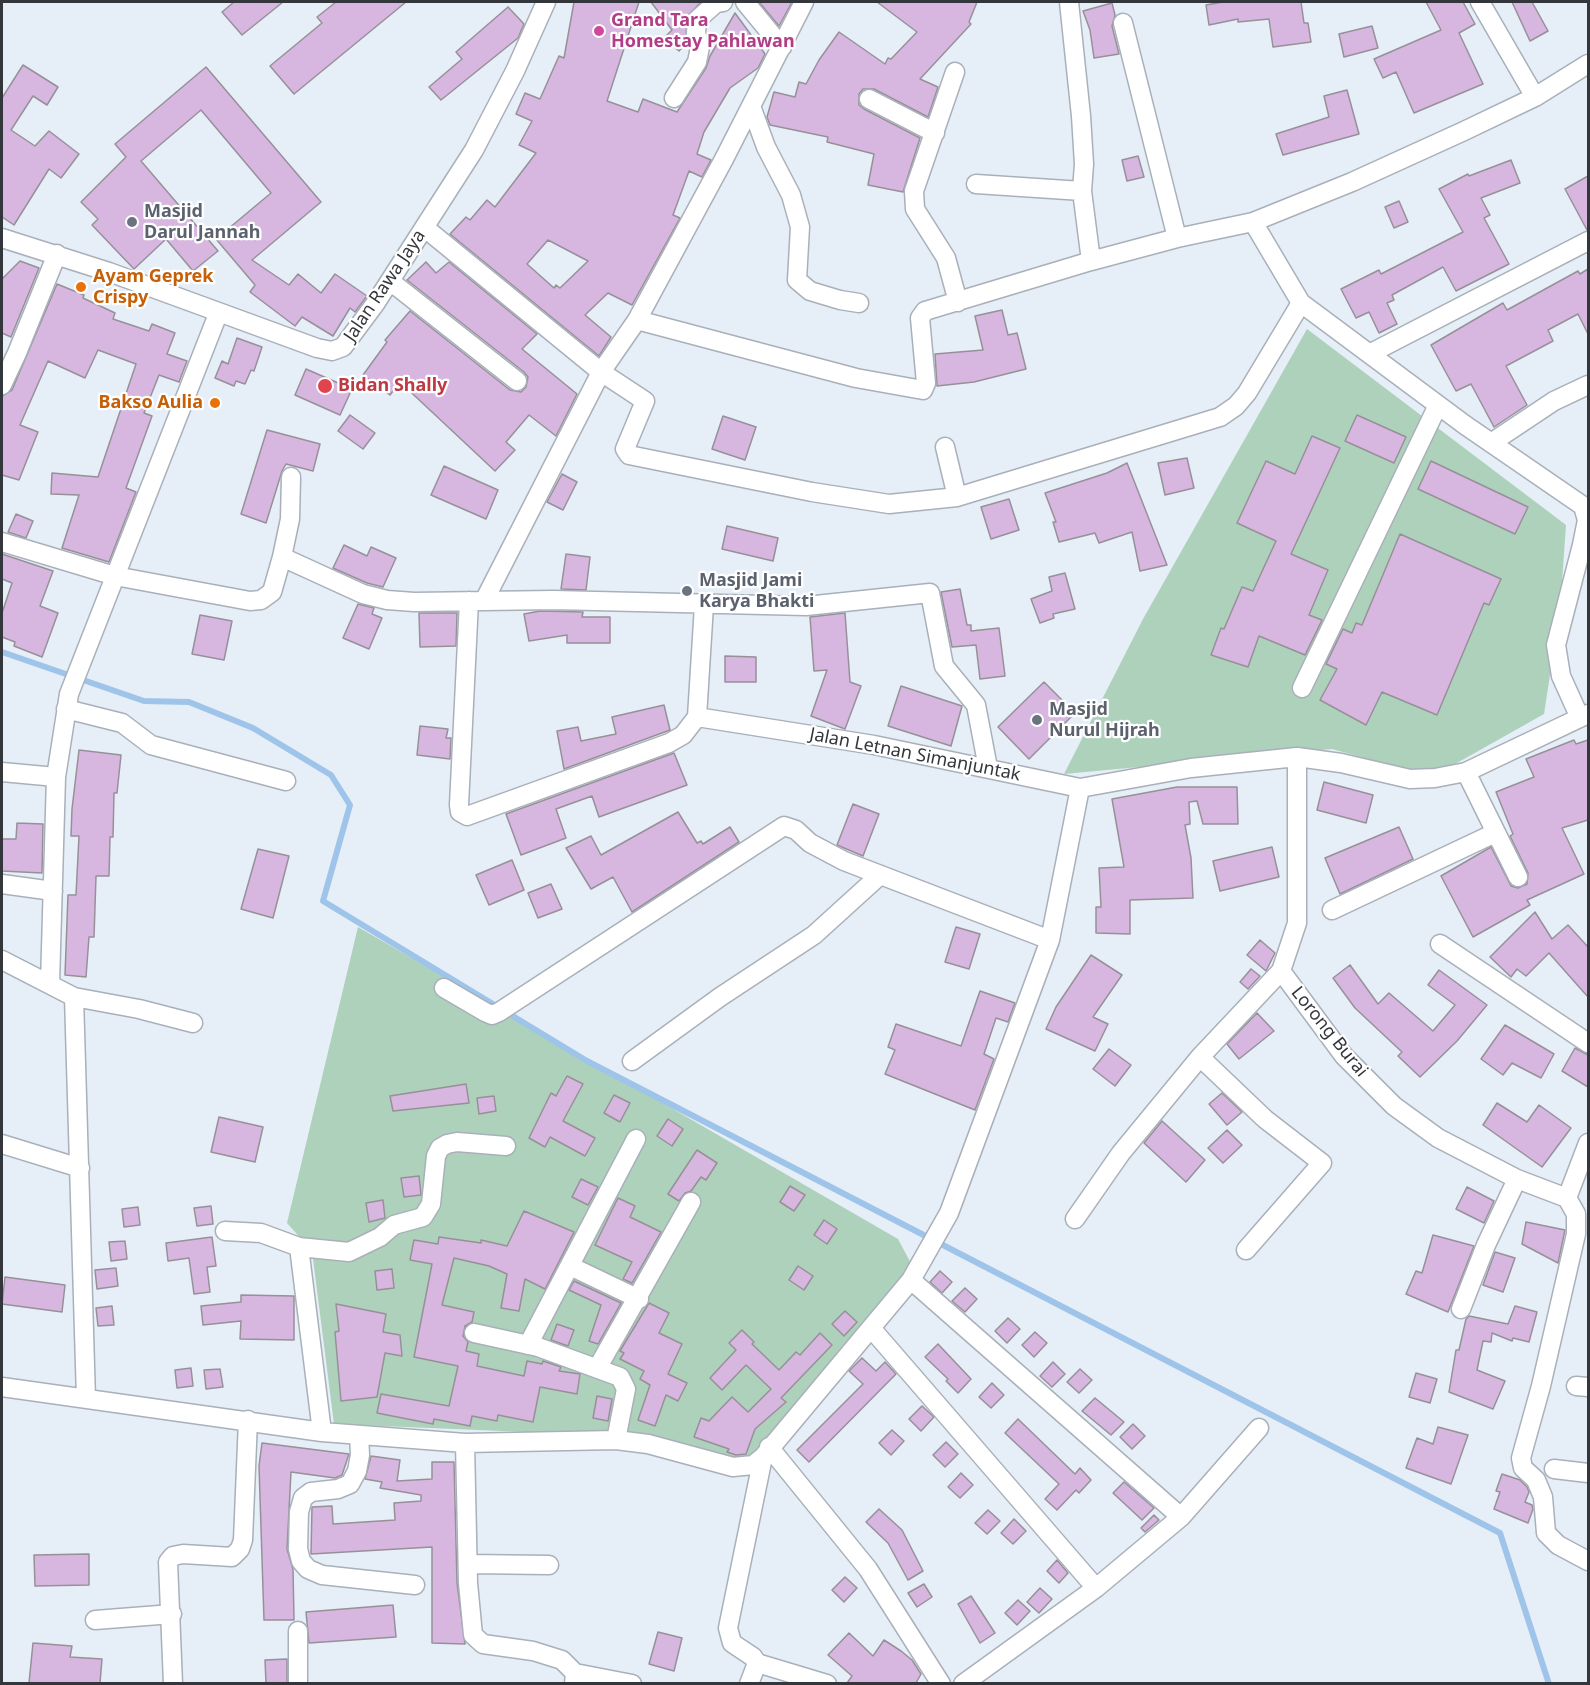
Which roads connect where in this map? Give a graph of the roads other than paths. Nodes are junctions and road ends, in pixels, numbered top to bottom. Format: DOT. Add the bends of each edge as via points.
graph roads {
  1 [pos="546,2"];
  2 [pos="723,2"];
  3 [pos="745,2"];
  4 [pos="804,2"];
  5 [pos="1069,2"];
  6 [pos="1480,2"];
  7 [pos="1123,22"];
  8 [pos="782,47"];
  9 [pos="1588,64"];
  10 [pos="955,72"];
  11 [pos="1535,97"];
  12 [pos="674,98"];
  13 [pos="869,99"];
  14 [pos="751,106"];
  15 [pos="935,133"];
  16 [pos="976,184"];
  17 [pos="1082,191"];
  18 [pos="1253,222"];
  19 [pos="425,228"];
  20 [pos="2,238"];
  21 [pos="1177,238"];
  22 [pos="1588,241"];
  23 [pos="57,254"];
  24 [pos="1091,261"];
  25 [pos="390,281"];
  26 [pos="958,302"];
  27 [pos="859,303"];
  28 [pos="1301,303"];
  29 [pos="218,314"];
  30 [pos="637,320"];
  31 [pos="1371,353"];
  32 [pos="601,372"];
  33 [pos="517,381"];
  34 [pos="2,385"];
  35 [pos="1588,385"];
  36 [pos="1438,405"];
  37 [pos="1491,443"];
  38 [pos="945,447"];
  39 [pos="291,477"];
  40 [pos="957,497"];
  41 [pos="1588,520"];
  42 [pos="2,542"];
  43 [pos="282,557"];
  44 [pos="116,576"];
  45 [pos="477,601"];
  46 [pos="704,605"];
  47 [pos="1302,688"];
  48 [pos="67,701"];
  49 [pos="1584,716"];
  50 [pos="697,717"];
  51 [pos="1297,757"];
  52 [pos="988,768"];
  53 [pos="2,772"];
  54 [pos="1466,772"];
  55 [pos="56,777"];
  56 [pos="286,782"];
  57 [pos="1080,788"];
  58 [pos="1495,833"];
  59 [pos="879,876"];
  60 [pos="1518,877"];
  61 [pos="2,884"];
  62 [pos="53,891"];
  63 [pos="1332,910"];
  64 [pos="1050,940"];
  65 [pos="1440,944"];
  66 [pos="2,960"];
  67 [pos="1281,971"];
  68 [pos="50,983"];
  69 [pos="444,988"];
  70 [pos="74,997"];
  71 [pos="193,1023"];
  72 [pos="1588,1043"];
  73 [pos="1200,1057"];
  74 [pos="632,1061"];
  75 [pos="636,1139"];
  76 [pos="1588,1143"];
  77 [pos="2,1144"];
  78 [pos="506,1146"];
  79 [pos="80,1168"];
  80 [pos="1517,1179"];
  81 [pos="1567,1198"];
  82 [pos="691,1202"];
  83 [pos="1076,1220"];
  84 [pos="225,1232"];
  85 [pos="299,1247"];
  86 [pos="1246,1250"];
  87 [pos="570,1266"];
  88 [pos="911,1280"];
  89 [pos="639,1299"];
  90 [pos="1461,1309"];
  91 [pos="871,1328"];
  92 [pos="474,1333"];
  93 [pos="528,1345"];
  94 [pos="598,1368"];
  95 [pos="2,1387"];
  96 [pos="86,1399"];
  97 [pos="248,1420"];
  98 [pos="1259,1428"];
  99 [pos="322,1432"];
  100 [pos="359,1435"];
  101 [pos="616,1440"];
  102 [pos="465,1443"];
  103 [pos="766,1452"];
  104 [pos="1554,1468"];
  105 [pos="1588,1473"];
  106 [pos="1181,1517"];
  107 [pos="1588,1561"];
  108 [pos="468,1564"];
  109 [pos="549,1565"];
  110 [pos="415,1585"];
  111 [pos="1096,1588"];
  112 [pos="172,1614"];
  113 [pos="95,1620"];
  114 [pos="298,1631"];
  115 [pos="756,1663"];
  116 [pos="574,1678"];
  117 [pos="173,1683"];
  118 [pos="297,1683"];
  119 [pos="632,1683"];
  120 [pos="749,1683"];
  121 [pos="827,1683"];
  122 [pos="941,1683"];
  123 [pos="963,1683"];
  1 -- 19 [label="street, Jalan Rawa Jaya" via="484,130"];
  2 -- 12 [label="street" via="716,3 697,20 698,62"];
  3 -- 8 [label="street"];
  4 -- 8 [label="street"];
  5 -- 17 [label="street" via="1081,116"];
  6 -- 11 [label="street"];
  7 -- 21 [label="street"];
  8 -- 14 [label="street"];
  9 -- 11 [label="street"];
  10 -- 15 [label="street"];
  11 -- 18 [label="street" via="1352,182"];
  13 -- 15 [label="street"];
  14 -- 27 [label="street" via="766,147 791,195 800,227 797,280 810,291"];
  14 -- 30 [label="street"];
  15 -- 26 [label="street" via="914,190 915,209 946,258"];
  16 -- 17 [label="street"];
  17 -- 24 [label="street"];
  18 -- 21 [label="street"];
  18 -- 28 [label="street"];
  19 -- 25 [label="street, Jalan Rawa Jaya"];
  19 -- 32 [label="street"];
  20 -- 23 [label="street, Jalan Rawa Jaya"];
  21 -- 24 [label="street"];
  22 -- 31 [label="street"];
  23 -- 29 [label="street, Jalan Rawa Jaya"];
  23 -- 34 [label="street"];
  24 -- 26 [label="street"];
  25 -- 29 [label="street, Jalan Rawa Jaya" via="343,347 332,351"];
  25 -- 33 [label="street"];
  26 -- 30 [label="street" via="925,311 920,318 926,382 921,391 856,378"];
  28 -- 31 [label="street"];
  28 -- 40 [label="street" via="1247,393 1221,417"];
  29 -- 44 [label="street"];
  30 -- 32 [label="street"];
  31 -- 36 [label="street"];
  32 -- 40 [label="street" via="645,400 625,449 632,456 890,504"];
  32 -- 45 [label="street"];
  35 -- 37 [label="street" via="1554,401"];
  36 -- 37 [label="street"];
  36 -- 47 [label="street"];
  37 -- 41 [label="street" via="1576,500"];
  38 -- 40 [label="street"];
  39 -- 43 [label="street" via="290,519"];
  41 -- 49 [label="street" via="1556,645 1561,676"];
  42 -- 44 [label="street"];
  43 -- 44 [label="street" via="272,592 261,600"];
  43 -- 45 [label="street" via="363,594 387,600"];
  44 -- 48 [label="street"];
  45 -- 46 [label="street"];
  45 -- 50 [label="street" via="459,805 462,814 486,811 669,743 683,735"];
  46 -- 50 [label="street"];
  46 -- 52 [label="street" via="806,606 930,593 944,666 976,705"];
  48 -- 55 [label="street"];
  48 -- 56 [label="street" via="122,723 152,745"];
  49 -- 54 [label="street, Jalan Letnan Simanjuntak"];
  50 -- 52 [label="street, Jalan Letnan Simanjuntak" via="863,743"];
  51 -- 54 [label="street, Jalan Letnan Simanjuntak" via="1410,779"];
  51 -- 57 [label="street, Jalan Letnan Simanjuntak" via="1191,768"];
  51 -- 67 [label="street, Lorong Burai" via="1297,923"];
  52 -- 57 [label="street, Jalan Letnan Simanjuntak"];
  53 -- 55 [label="street"];
  54 -- 58 [label="street"];
  55 -- 62 [label="street"];
  57 -- 64 [label="street"];
  58 -- 60 [label="street"];
  58 -- 63 [label="street"];
  59 -- 64 [label="street"];
  59 -- 69 [label="street" via="825,852 796,830 784,826 492,1015"];
  59 -- 74 [label="street" via="814,935"];
  61 -- 62 [label="street"];
  62 -- 68 [label="street"];
  64 -- 88 [label="street" via="940,1230"];
  65 -- 72 [label="street"];
  66 -- 68 [label="street"];
  67 -- 73 [label="street"];
  67 -- 80 [label="street, Lorong Burai" via="1344,1056 1394,1106 1438,1138"];
  68 -- 70 [label="street"];
  70 -- 71 [label="street"];
  70 -- 79 [label="street"];
  73 -- 83 [label="street" via="1121,1153"];
  73 -- 86 [label="street" via="1265,1119 1322,1163"];
  75 -- 87 [label="street"];
  76 -- 81 [label="street"];
  77 -- 79 [label="street"];
  78 -- 85 [label="street" via="447,1144 435,1156 431,1204 423,1217 393,1225 380,1237 349,1252"];
  79 -- 96 [label="street"];
  80 -- 81 [label="street, Lorong Burai"];
  80 -- 90 [label="street"];
  81 -- 107 [label="street" via="1576,1214 1576,1234 1521,1458 1523,1468 1536,1480 1543,1497 1546,1533 1558,1545"];
  82 -- 89 [label="street"];
  84 -- 85 [label="street" via="261,1233"];
  85 -- 99 [label="street"];
  87 -- 89 [label="street"];
  87 -- 93 [label="street"];
  88 -- 91 [label="street"];
  88 -- 106 [label="street"];
  89 -- 94 [label="street"];
  91 -- 103 [label="street"];
  91 -- 111 [label="street"];
  92 -- 93 [label="street"];
  93 -- 94 [label="street"];
  94 -- 101 [label="street" via="625,1383"];
  95 -- 96 [label="street"];
  96 -- 97 [label="street"];
  97 -- 99 [label="street"];
  97 -- 112 [label="street" via="240,1549 232,1557 173,1556 167,1569"];
  98 -- 106 [label="street"];
  99 -- 100 [label="street"];
  100 -- 102 [label="street"];
  100 -- 110 [label="street" via="358,1463 350,1484 311,1492 303,1498 299,1512 301,1561 322,1575"];
  101 -- 102 [label="street"];
  101 -- 103 [label="street" via="648,1444 733,1467 753,1464"];
  102 -- 108 [label="street"];
  103 -- 115 [label="street" via="728,1628 732,1643"];
  103 -- 122 [label="street" via="868,1569"];
  104 -- 105 [label="street"];
  106 -- 111 [label="street"];
  108 -- 109 [label="street"];
  108 -- 116 [label="street" via="473,1635 483,1644 562,1660"];
  111 -- 123 [label="street"];
  112 -- 113 [label="street"];
  112 -- 117 [label="street"];
  114 -- 118 [label="street"];
  115 -- 120 [label="street"];
  115 -- 121 [label="street"];
  116 -- 119 [label="street"];
}
